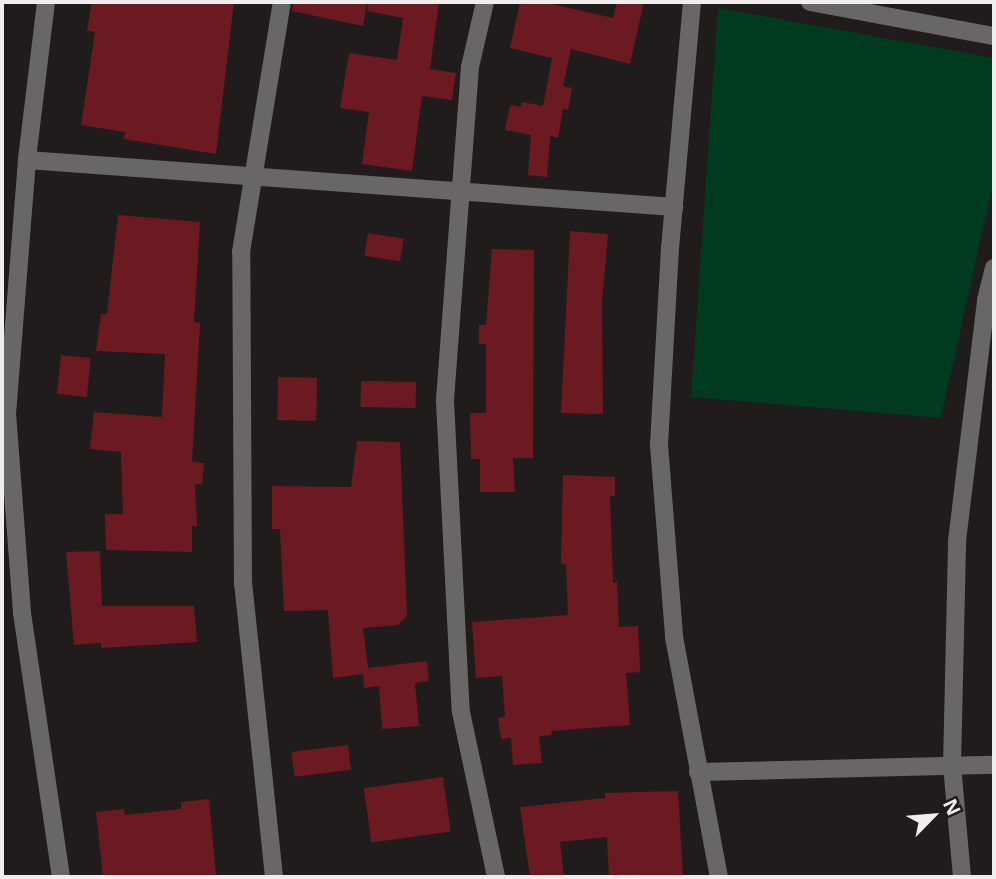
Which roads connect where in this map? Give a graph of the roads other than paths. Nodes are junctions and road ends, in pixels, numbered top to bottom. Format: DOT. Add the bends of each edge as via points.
graph roads {
  1 [pos="47,2"];
  2 [pos="282,2"];
  3 [pos="485,2"];
  4 [pos="692,2"];
  5 [pos="810,2"];
  6 [pos="994,36"];
  7 [pos="27,160"];
  8 [pos="253,176"];
  9 [pos="461,191"];
  10 [pos="674,207"];
  11 [pos="994,268"];
  12 [pos="994,765"];
  13 [pos="952,766"];
  14 [pos="698,772"];
  15 [pos="61,877"];
  16 [pos="274,877"];
  17 [pos="496,877"];
  18 [pos="719,877"];
  19 [pos="962,877"];
  1 -- 7 [label="street"];
  2 -- 8 [label="street"];
  3 -- 9 [label="street" via="470,67"];
  4 -- 10 [label="street"];
  5 -- 6 [label="street"];
  7 -- 8 [label="street"];
  7 -- 15 [label="street" via="7,413 22,613"];
  8 -- 9 [label="street"];
  8 -- 16 [label="street" via="241,252 243,584"];
  9 -- 10 [label="street"];
  9 -- 17 [label="street" via="445,401 461,712"];
  10 -- 14 [label="street" via="659,445 674,637"];
  11 -- 13 [label="street" via="986,300 957,541"];
  12 -- 13 [label="street"];
  13 -- 14 [label="street"];
  13 -- 19 [label="street"];
  14 -- 18 [label="street"];
}
